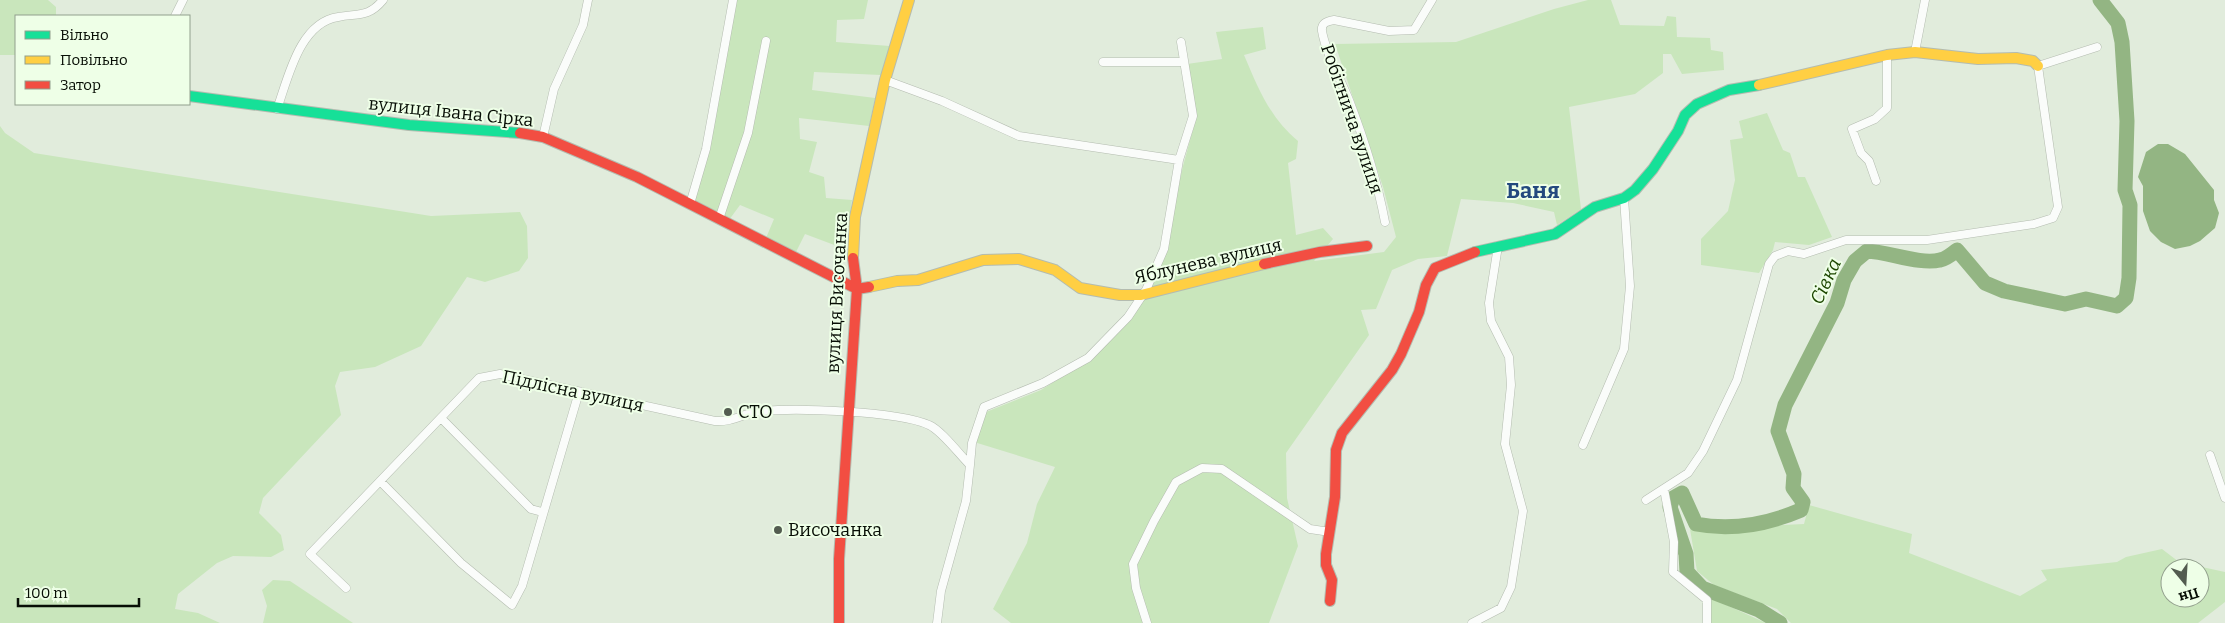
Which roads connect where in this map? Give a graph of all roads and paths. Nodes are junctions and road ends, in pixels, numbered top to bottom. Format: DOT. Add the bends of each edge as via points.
graph roads {
  1 [pos="184,0"];
  2 [pos="382,0"];
  3 [pos="588,0"];
  4 [pos="732,0"];
  5 [pos="909,0"];
  6 [pos="1432,0"];
  7 [pos="1925,0"];
  8 [pos="176,15"];
  9 [pos="766,42"];
  10 [pos="1181,42"];
  11 [pos="2098,47"];
  12 [pos="1915,52"];
  13 [pos="1887,56"];
  14 [pos="1103,62"];
  15 [pos="1184,62"];
  16 [pos="2038,66"];
  17 [pos="885,80"];
  18 [pos="190,96"];
  19 [pos="277,109"];
  20 [pos="543,137"];
  21 [pos="1179,160"];
  22 [pos="1876,180"];
  23 [pos="1624,198"];
  24 [pos="690,204"];
  25 [pos="719,219"];
  26 [pos="1385,222"];
  27 [pos="1367,246"];
  28 [pos="1498,246"];
  29 [pos="856,289"];
  30 [pos="1141,295"];
  31 [pos="579,392"];
  32 [pos="847,412"];
  33 [pos="441,418"];
  34 [pos="1583,444"];
  35 [pos="2210,455"];
  36 [pos="970,465"];
  37 [pos="380,481"];
  38 [pos="1664,489"];
  39 [pos="2225,498"];
  40 [pos="1646,500"];
  41 [pos="542,512"];
  42 [pos="1330,532"];
  43 [pos="346,588"];
  44 [pos="1330,601"];
  45 [pos="839,623"];
  46 [pos="937,623"];
  47 [pos="1147,623"];
  48 [pos="1472,623"];
  49 [pos="1707,623"];
  1 -- 8 [label="street"];
  2 -- 19 [label="street" via="365,15 335,17 304,39"];
  3 -- 20 [label="street" via="583,25 554,89"];
  4 -- 24 [label="street" via="706,149"];
  5 -- 17 [label="street, вулиця Височанка"];
  6 -- 26 [label="street, Робітнича вулиця" via="1414,30 1389,31 1334,20 1323,25 1328,50 1349,100 1380,193"];
  7 -- 12 [label="street"];
  9 -- 25 [label="street" via="748,133"];
  10 -- 15 [label="street"];
  11 -- 16 [label="street"];
  12 -- 13 [label="street"];
  12 -- 16 [label="street" via="1978,59 2016,58 2033,61"];
  13 -- 22 [label="street" via="1887,108 1875,119 1852,129"];
  13 -- 23 [label="street" via="1729,90 1698,104 1685,115 1653,169"];
  14 -- 15 [label="street"];
  15 -- 21 [label="street" via="1193,116"];
  16 -- 38 [label="street" via="2058,207 2053,218 2034,224 1927,240 1846,240 1804,254 1788,251 1776,256 1769,264 1737,380 1723,412 1688,473"];
  17 -- 21 [label="street" via="942,101 1019,136"];
  17 -- 29 [label="street, вулиця Височанка" via="854,217 852,249"];
  18 -- 19 [label="street, вулиця Івана Сірка"];
  19 -- 20 [label="street, вулиця Івана Сірка"];
  20 -- 24 [label="street, вулиця Івана Сірка" via="637,177"];
  21 -- 30 [label="street" via="1164,250"];
  23 -- 28 [label="street" via="1595,207 1555,234"];
  23 -- 34 [label="street" via="1630,286 1624,349"];
  24 -- 25 [label="street, вулиця Івана Сірка"];
  25 -- 29 [label="street, вулиця Івана Сірка"];
  27 -- 30 [label="street, Яблунева вулиця" via="1320,252"];
  28 -- 42 [label="street" via="1435,268 1392,370 1342,433 1336,450"];
  28 -- 48 [label="street" via="1489,303 1491,321 1509,357 1511,385 1505,444 1523,511 1510,587 1501,608"];
  29 -- 30 [label="street, Яблунева вулиця" via="918,280 983,260 1019,260 1055,270 1080,288"];
  29 -- 32 [label="street, вулиця Височанка"];
  30 -- 36 [label="street" via="1128,317 1088,358 1043,383 984,408 972,443"];
  31 -- 32 [label="street, Підлісна вулиця" via="715,421 729,422 756,412"];
  31 -- 33 [label="street, Підлісна вулиця" via="500,374 490,375 479,378"];
  31 -- 41 [label="street"];
  32 -- 36 [label="street, Підлісна вулиця" via="931,425"];
  32 -- 45 [label="street, вулиця Височанка" via="838,574"];
  33 -- 37 [label="street, Підлісна вулиця"];
  33 -- 41 [label="street" via="531,509"];
  35 -- 39 [label="street"];
  36 -- 46 [label="street" via="966,501 941,591"];
  37 -- 41 [label="street" via="461,563 512,605 522,586"];
  37 -- 43 [label="street, Підлісна вулиця" via="310,554"];
  38 -- 40 [label="street"];
  38 -- 49 [label="street" via="1674,542 1672,572 1707,600"];
  42 -- 44 [label="street" via="1326,565 1332,580"];
  42 -- 47 [label="street" via="1310,529 1222,470 1202,468 1176,482 1133,564 1136,588"];
}
